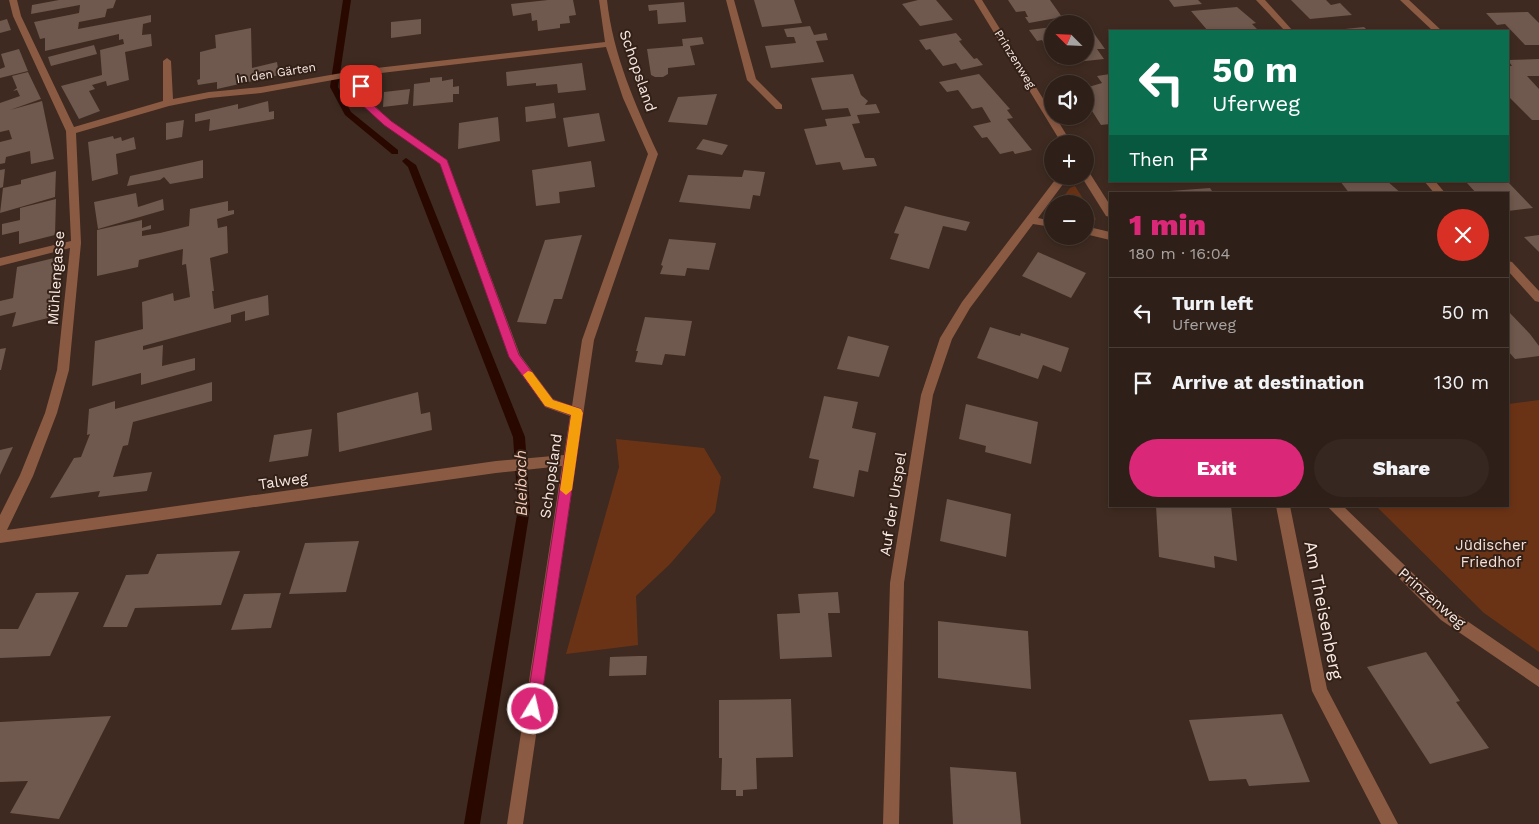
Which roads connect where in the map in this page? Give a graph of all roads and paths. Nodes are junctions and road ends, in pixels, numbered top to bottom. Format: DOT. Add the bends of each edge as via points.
graph roads {
  1 [pos="12,0"];
  2 [pos="603,0"];
  3 [pos="730,0"];
  4 [pos="978,0"];
  5 [pos="1260,0"];
  6 [pos="1404,0"];
  7 [pos="1288,30"];
  8 [pos="1437,30"];
  9 [pos="608,44"];
  10 [pos="167,61"];
  11 [pos="359,73"];
  12 [pos="168,104"];
  13 [pos="779,107"];
  14 [pos="71,131"];
  15 [pos="1061,135"];
  16 [pos="1430,182"];
  17 [pos="1057,185"];
  18 [pos="1092,185"];
  19 [pos="1439,192"];
  20 [pos="1109,211"];
  21 [pos="1031,220"];
  22 [pos="1044,222"];
  23 [pos="1094,232"];
  24 [pos="1109,236"];
  25 [pos="76,243"];
  26 [pos="0,262"];
  27 [pos="1509,266"];
  28 [pos="1539,298"];
  29 [pos="577,413"];
  30 [pos="570,460"];
  31 [pos="1282,507"];
  32 [pos="1335,507"];
  33 [pos="0,529"];
  34 [pos="0,537"];
  35 [pos="1539,679"];
  36 [pos="516,824"];
  37 [pos="891,824"];
  38 [pos="1390,824"];
  1 -- 14 [label="street, Mühlengasse"];
  2 -- 9 [label="street, Schopsland"];
  3 -- 13 [label="street" via="752,80"];
  4 -- 15 [label="street, Prinzenweg"];
  5 -- 7 [label="street"];
  6 -- 8 [label="street"];
  9 -- 11 [label="street, In den Gärten"];
  9 -- 29 [label="street, Schopsland" via="653,154 588,340"];
  10 -- 12 [label="street"];
  11 -- 12 [label="street, In den Gärten"];
  11 -- 29 [label="street" via="362,100 388,123 444,162 515,357 549,403"];
  12 -- 14 [label="street, In den Gärten"];
  14 -- 25 [label="street, Mühlengasse"];
  16 -- 19 [label="street"];
  17 -- 21 [label="street, Auf der Urspel"];
  18 -- 20 [label="street"];
  21 -- 22 [label="street"];
  21 -- 37 [label="street, Auf der Urspel" via="966,305 946,338 927,395 897,583"];
  23 -- 24 [label="street"];
  25 -- 26 [label="street"];
  25 -- 33 [label="street, Mühlengasse" via="60,379 51,413"];
  27 -- 28 [label="street"];
  29 -- 30 [label="street, Schopsland"];
  30 -- 34 [label="street, Talweg"];
  30 -- 36 [label="street, Schopsland"];
  31 -- 38 [label="street, Am Theisenberg" via="1320,691"];
  32 -- 35 [label="street, Prinzenweg" via="1446,615"];
}
